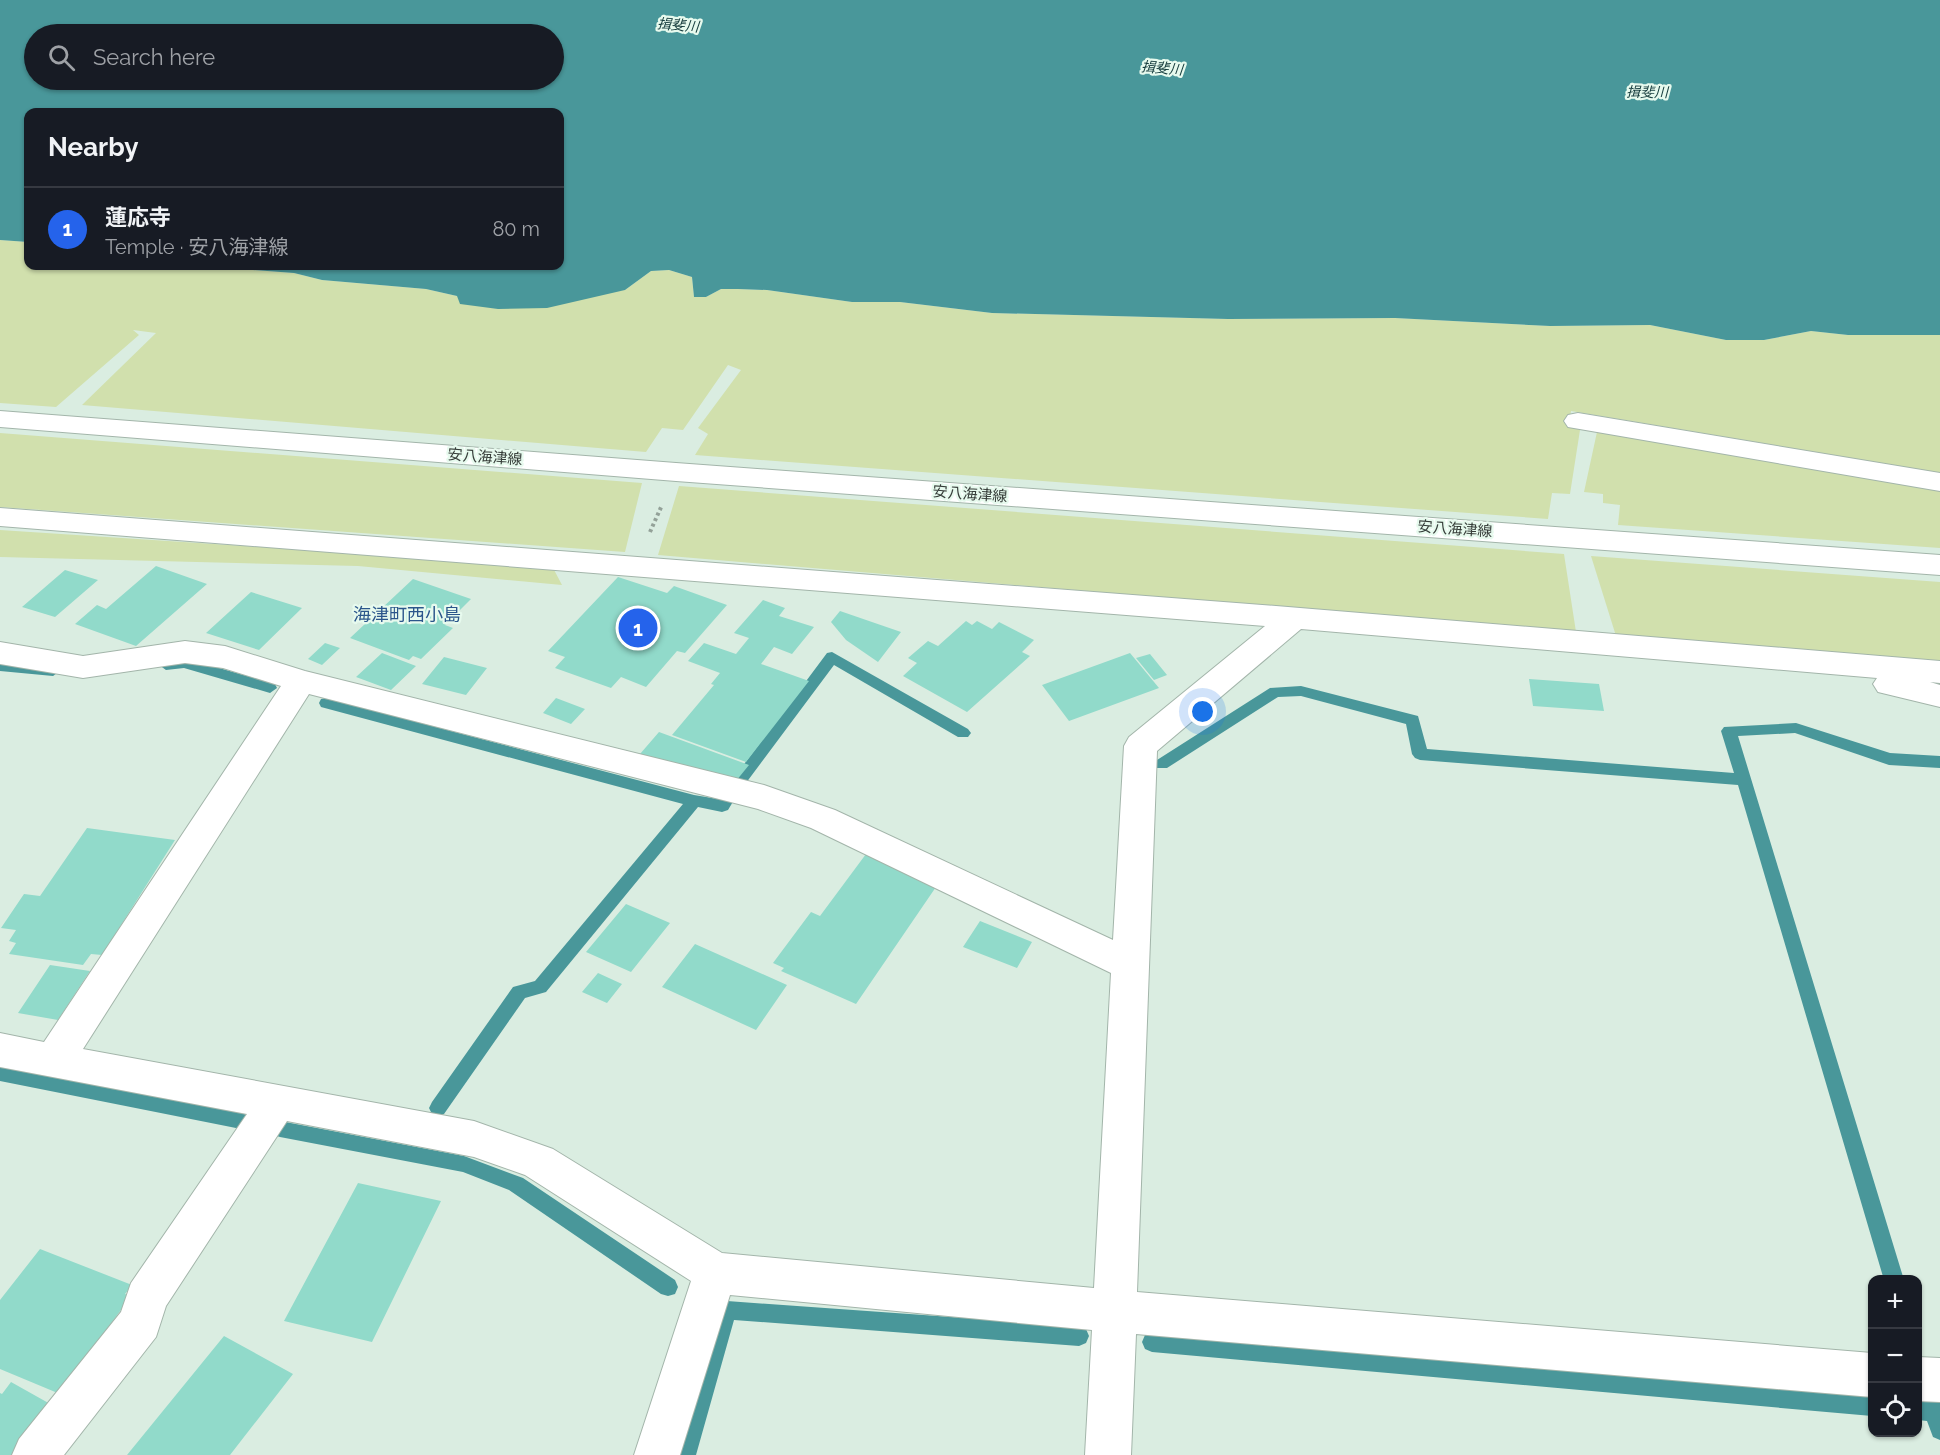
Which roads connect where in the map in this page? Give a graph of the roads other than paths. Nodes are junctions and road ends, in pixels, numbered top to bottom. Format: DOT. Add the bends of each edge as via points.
graph roads {
  1 [pos="0,419"];
  2 [pos="1578,421"];
  3 [pos="1940,482"];
  4 [pos="0,518"];
  5 [pos="1940,565"];
  6 [pos="1294,618"];
  7 [pos="0,653"];
  8 [pos="1818,662"];
  9 [pos="1940,672"];
  10 [pos="301,681"];
  11 [pos="1940,696"];
  12 [pos="1130,965"];
  13 [pos="0,1050"];
  14 [pos="54,1060"];
  15 [pos="277,1102"];
  16 [pos="715,1272"];
  17 [pos="1114,1311"];
  18 [pos="1868,1375"];
  19 [pos="1922,1378"];
  20 [pos="1940,1380"];
  21 [pos="35,1455"];
  22 [pos="657,1455"];
  23 [pos="1108,1455"];
  1 -- 5 [label="street, 安八海津線"];
  2 -- 3 [label="street"];
  4 -- 6 [label="street"];
  6 -- 8 [label="street"];
  6 -- 12 [label="street" via="1141,746"];
  7 -- 10 [label="street" via="83,667 185,652 225,657"];
  8 -- 9 [label="street"];
  8 -- 11 [label="street" via="1907,690"];
  10 -- 12 [label="street" via="764,798 823,819"];
  10 -- 14 [label="street"];
  12 -- 17 [label="street"];
  13 -- 14 [label="street"];
  14 -- 15 [label="street"];
  15 -- 16 [label="street" via="474,1139 539,1162"];
  15 -- 21 [label="street" via="146,1298 140,1322"];
  16 -- 17 [label="street"];
  16 -- 22 [label="street"];
  17 -- 18 [label="street"];
  17 -- 23 [label="street"];
  19 -- 20 [label="street"];
}
